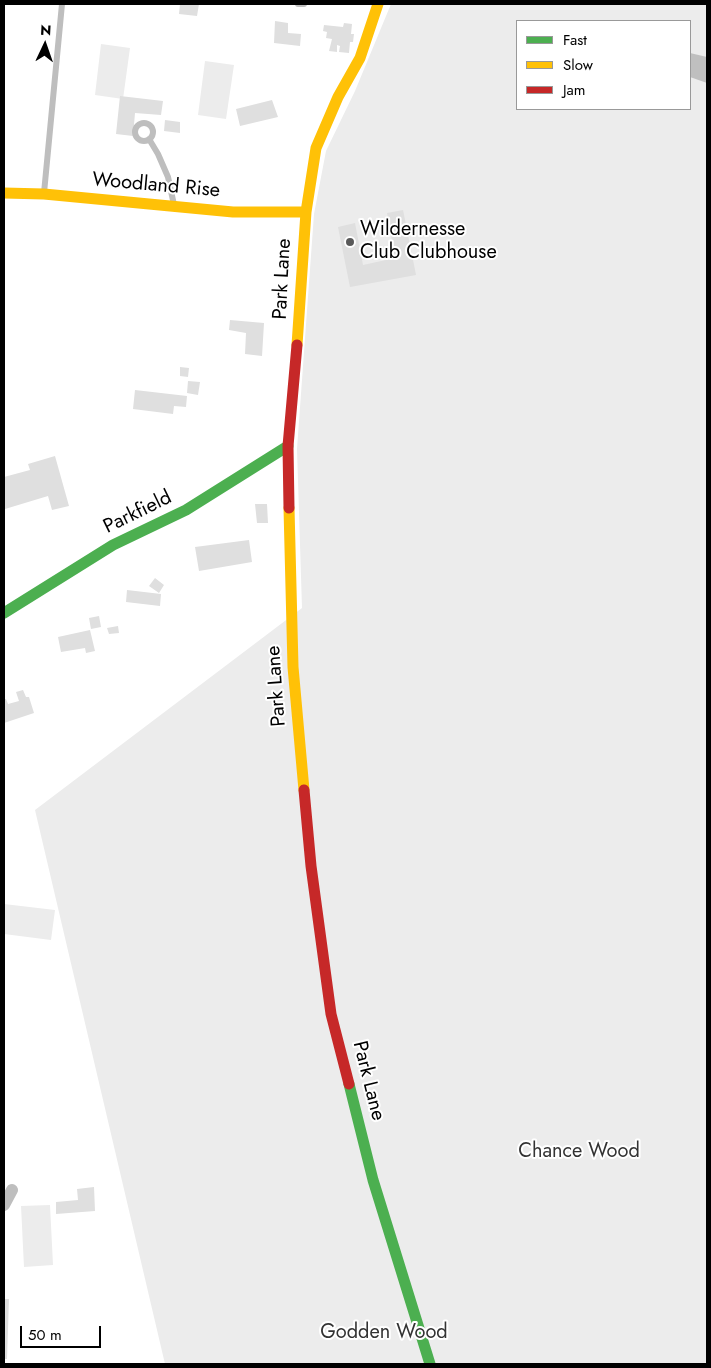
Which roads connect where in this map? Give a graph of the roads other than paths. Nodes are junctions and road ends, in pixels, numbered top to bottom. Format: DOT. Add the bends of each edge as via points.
graph roads {
  1 [pos="62,4"];
  2 [pos="298,4"];
  3 [pos="304,4"];
  4 [pos="378,4"];
  5 [pos="149,139"];
  6 [pos="4,193"];
  7 [pos="44,194"];
  8 [pos="175,206"];
  9 [pos="306,212"];
  10 [pos="288,446"];
  11 [pos="4,613"];
  12 [pos="12,1190"];
  13 [pos="4,1205"];
  14 [pos="430,1364"];
  1 -- 7 [label="lane"];
  2 -- 3 [label="lane"];
  4 -- 9 [label="street, Park Lane" via="360,58 338,97 316,148"];
  5 -- 8 [label="lane" via="168,177"];
  6 -- 7 [label="street, Woodland Rise"];
  7 -- 8 [label="street, Woodland Rise"];
  8 -- 9 [label="street, Woodland Rise" via="233,212"];
  9 -- 10 [label="street, Park Lane"];
  10 -- 11 [label="street, Parkfield" via="186,510 113,546"];
  10 -- 14 [label="street, Park Lane" via="293,667 311,866 332,1014 373,1180"];
  12 -- 13 [label="street"];
}
